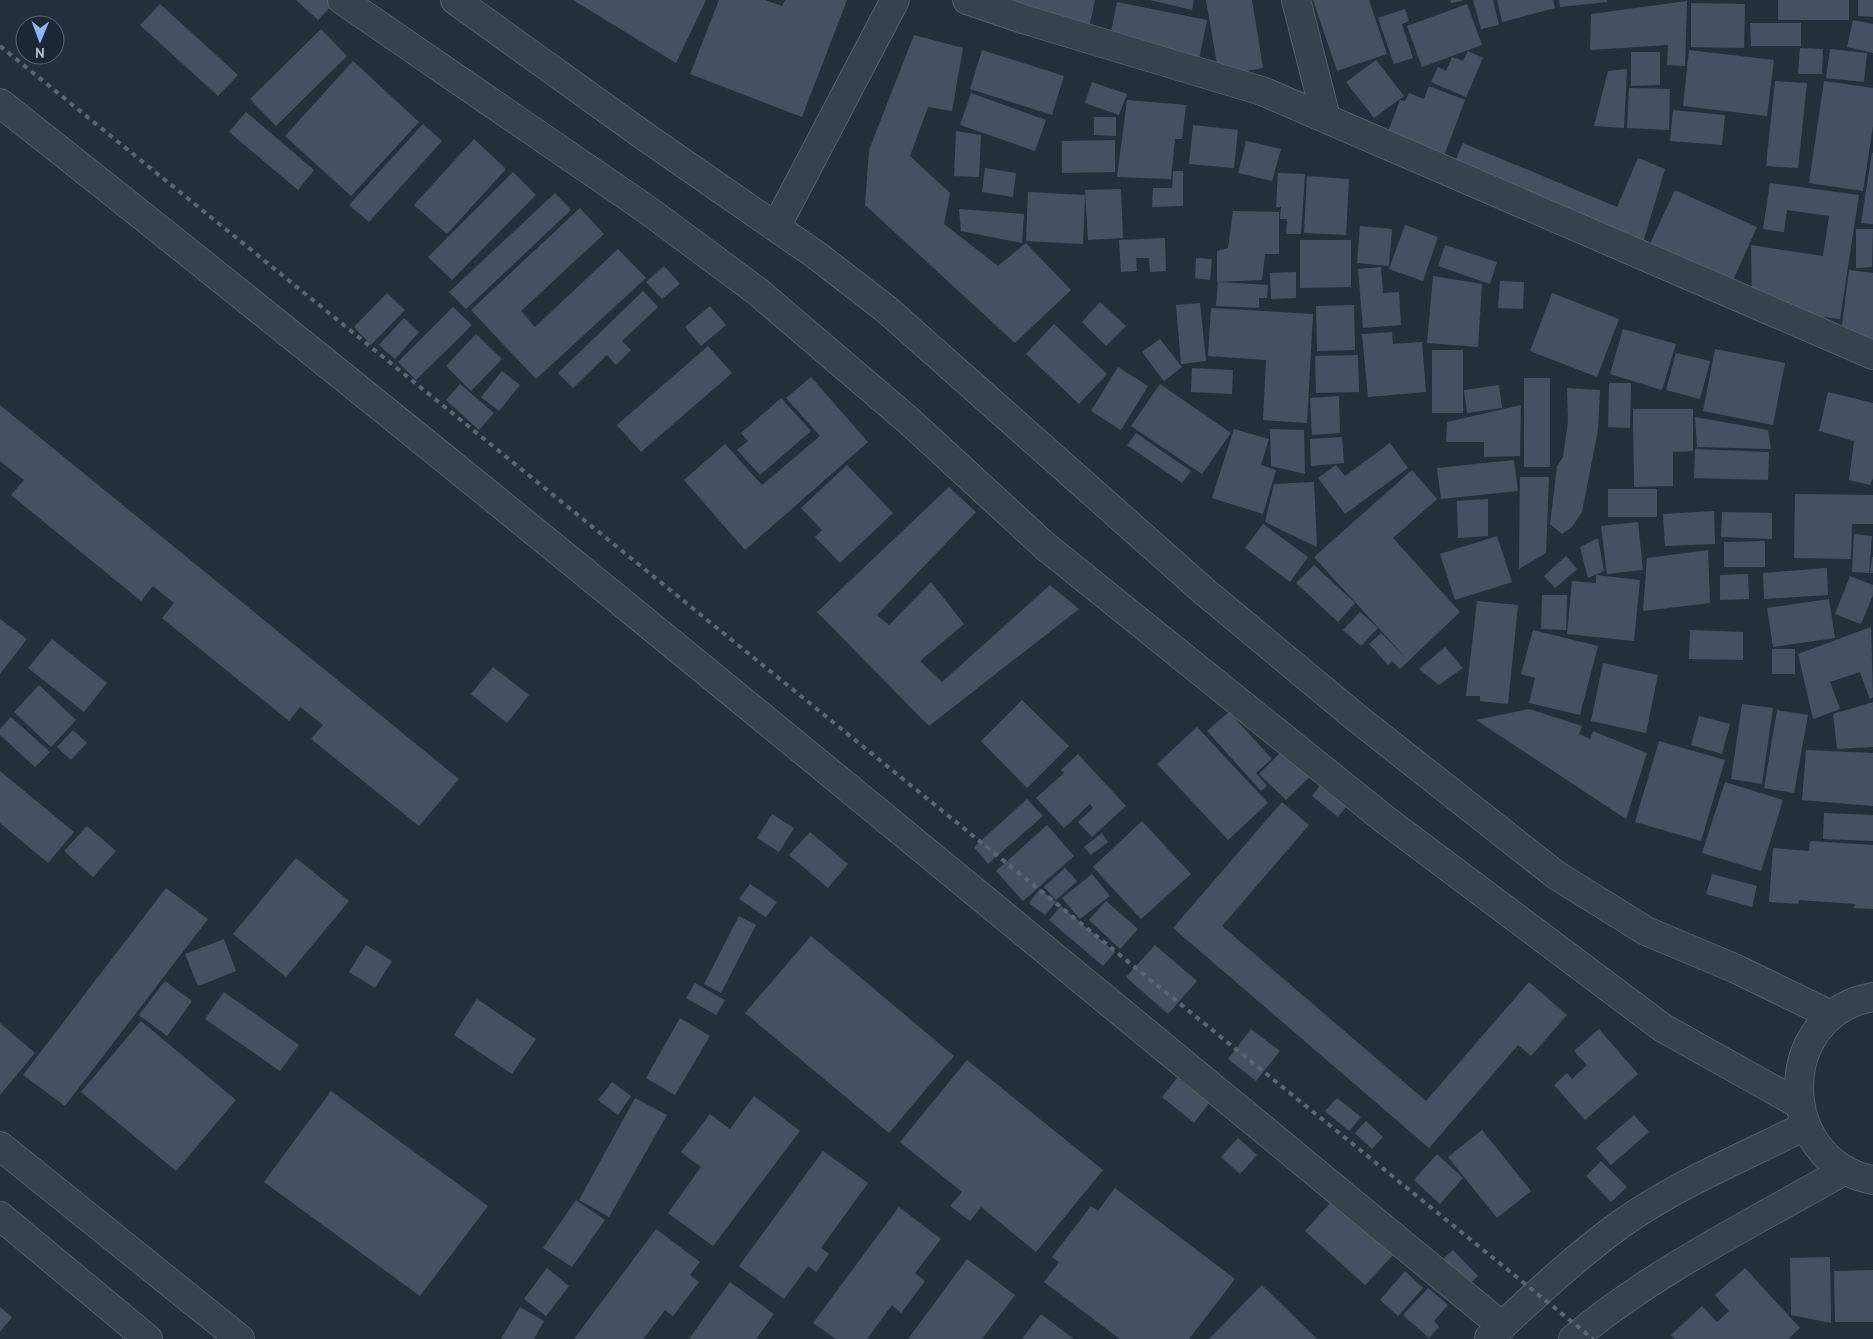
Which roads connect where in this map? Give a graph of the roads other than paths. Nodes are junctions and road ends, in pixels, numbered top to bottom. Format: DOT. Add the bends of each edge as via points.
graph roads {
  1 [pos="342,0"];
  2 [pos="455,0"];
  3 [pos="895,0"];
  4 [pos="967,0"];
  5 [pos="1296,0"];
  6 [pos="0,103"];
  7 [pos="1326,118"];
  8 [pos="776,227"];
  9 [pos="1873,355"];
  10 [pos="1873,997"];
  11 [pos="1832,1015"];
  12 [pos="1802,1115"];
  13 [pos="0,1146"];
  14 [pos="1845,1170"];
  15 [pos="1873,1180"];
  16 [pos="0,1216"];
  17 [pos="1495,1332"];
  18 [pos="148,1339"];
  19 [pos="240,1339"];
  20 [pos="1573,1339"];
  1 -- 12 [label="street" via="649,211 758,292 908,420 1045,546 1383,818 1663,1028"];
  2 -- 8 [label="street"];
  3 -- 8 [label="street"];
  4 -- 7 [label="street" via="1262,91"];
  5 -- 7 [label="street"];
  6 -- 17 [label="street" via="744,700"];
  7 -- 9 [label="street"];
  8 -- 11 [label="street" via="886,309 1205,592 1358,719 1556,875 1646,931"];
  10 -- 11 [label="street" via="1859,1000"];
  11 -- 12 [label="street" via="1810,1040 1799,1072"];
  12 -- 14 [label="street" via="1822,1151"];
  12 -- 17 [label="street" via="1623,1223 1571,1263"];
  13 -- 19 [label="street"];
  14 -- 15 [label="street"];
  14 -- 20 [label="street" via="1669,1270 1609,1309"];
  16 -- 18 [label="street"];
}
